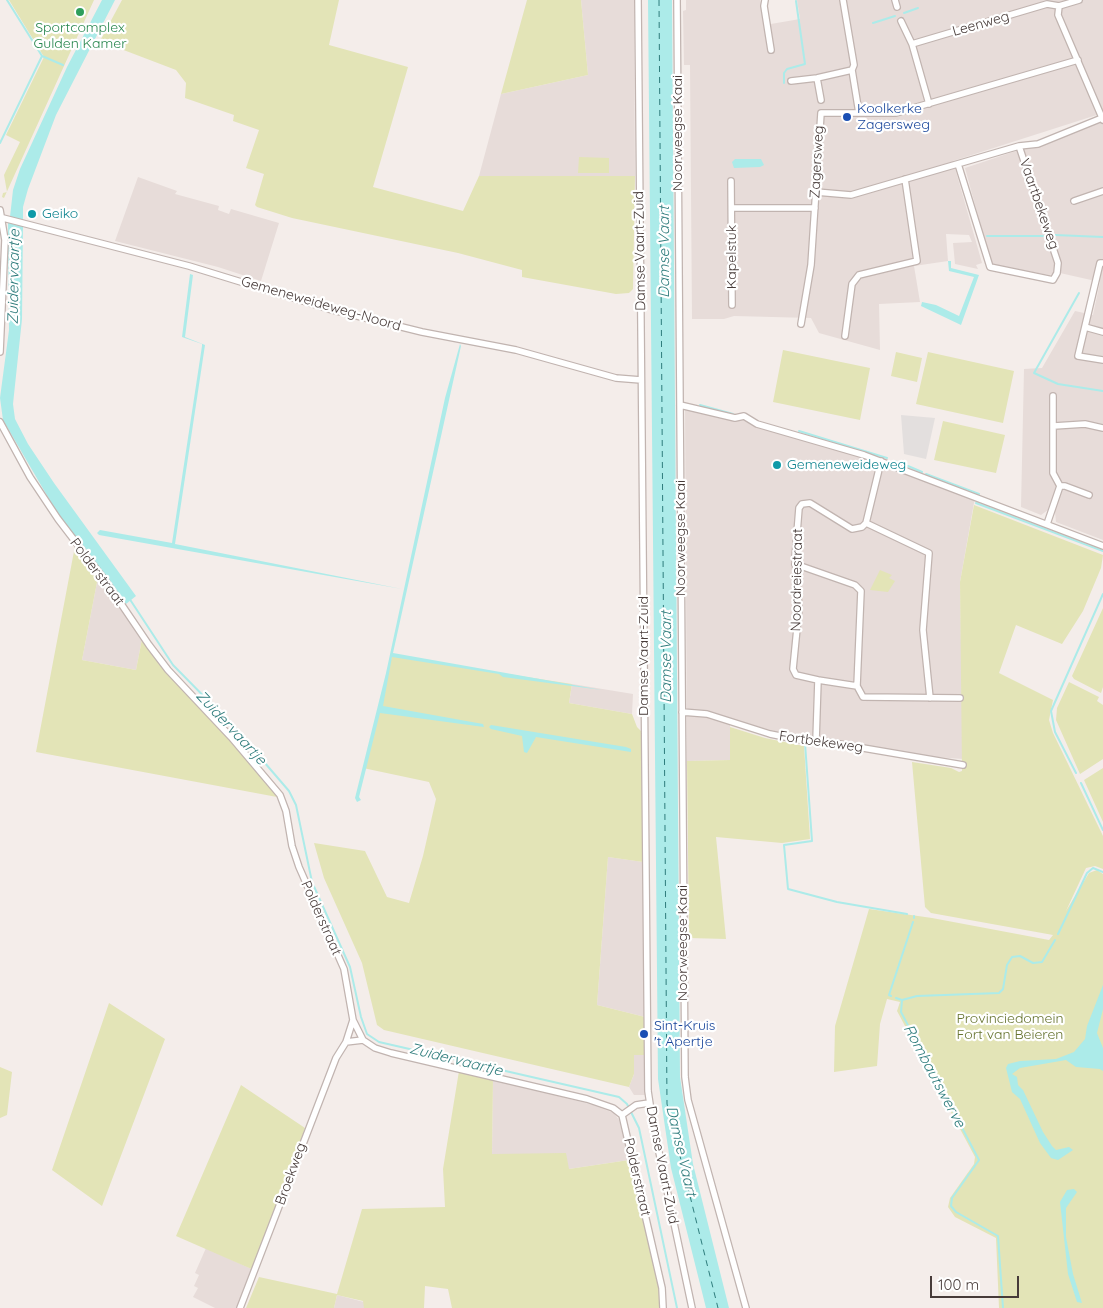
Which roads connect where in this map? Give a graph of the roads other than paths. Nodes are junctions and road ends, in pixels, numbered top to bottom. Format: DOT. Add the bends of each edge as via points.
graph roads {
  1 [pos="638,0"];
  2 [pos="677,0"];
  3 [pos="765,0"];
  4 [pos="843,0"];
  5 [pos="895,0"];
  6 [pos="1079,0"];
  7 [pos="1059,6"];
  8 [pos="897,7"];
  9 [pos="901,21"];
  10 [pos="912,44"];
  11 [pos="771,50"];
  12 [pos="1078,60"];
  13 [pos="852,70"];
  14 [pos="817,78"];
  15 [pos="791,81"];
  16 [pos="821,100"];
  17 [pos="929,104"];
  18 [pos="859,113"];
  19 [pos="1102,119"];
  20 [pos="1019,146"];
  21 [pos="958,164"];
  22 [pos="905,180"];
  23 [pos="731,181"];
  24 [pos="1103,191"];
  25 [pos="816,192"];
  26 [pos="1074,200"];
  27 [pos="732,208"];
  28 [pos="815,208"];
  29 [pos="0,210"];
  30 [pos="6,218"];
  31 [pos="1103,263"];
  32 [pos="732,305"];
  33 [pos="801,324"];
  34 [pos="1085,327"];
  35 [pos="1103,332"];
  36 [pos="845,336"];
  37 [pos="0,352"];
  38 [pos="1103,360"];
  39 [pos="641,380"];
  40 [pos="1053,396"];
  41 [pos="680,405"];
  42 [pos="0,422"];
  43 [pos="1054,426"];
  44 [pos="1103,428"];
  45 [pos="881,461"];
  46 [pos="1060,486"];
  47 [pos="1089,495"];
  48 [pos="866,523"];
  49 [pos="1047,524"];
  50 [pos="1103,546"];
  51 [pos="796,564"];
  52 [pos="818,680"];
  53 [pos="857,686"];
  54 [pos="930,698"];
  55 [pos="960,698"];
  56 [pos="682,712"];
  57 [pos="816,742"];
  58 [pos="963,765"];
  59 [pos="353,1020"];
  60 [pos="363,1040"];
  61 [pos="346,1042"];
  62 [pos="649,1102"];
  63 [pos="624,1114"];
  64 [pos="240,1308"];
  65 [pos="663,1308"];
  66 [pos="692,1308"];
  67 [pos="746,1308"];
  1 -- 39 [label="street, Damse Vaart-Zuid"];
  2 -- 41 [label="street, Noorweegse Kaai"];
  3 -- 11 [label="street"];
  4 -- 13 [label="street" via="854,65"];
  5 -- 8 [label="street"];
  6 -- 7 [label="street, Leenweg"];
  7 -- 10 [label="street, Leenweg" via="1047,4"];
  7 -- 12 [label="street" via="1058,15"];
  9 -- 10 [label="street"];
  10 -- 17 [label="street"];
  12 -- 17 [label="street, Zagersweg"];
  12 -- 19 [label="street"];
  13 -- 14 [label="street"];
  13 -- 18 [label="street"];
  14 -- 15 [label="street"];
  14 -- 16 [label="street"];
  17 -- 18 [label="street, Zagersweg" via="896,113"];
  18 -- 25 [label="street, Zagersweg" via="822,113 819,118"];
  19 -- 20 [label="street, Vaartbekeweg" via="1038,144"];
  20 -- 21 [label="street, Vaartbekeweg"];
  20 -- 21 [label="street, Vaartbekeweg" via="1058,263 1053,280 990,267"];
  21 -- 22 [label="street, Vaartbekeweg"];
  22 -- 25 [label="street, Vaartbekeweg" via="851,195"];
  22 -- 36 [label="street" via="916,261 859,275 852,284"];
  23 -- 27 [label="street, Kapelstuk"];
  24 -- 26 [label="street"];
  25 -- 28 [label="street, Zagersweg"];
  27 -- 28 [label="street, Kapelstuk"];
  27 -- 32 [label="street, Kapelstuk"];
  28 -- 33 [label="street, Zagersweg" via="811,265"];
  29 -- 30 [label="street"];
  30 -- 37 [label="street" via="1,228 4,268"];
  30 -- 39 [label="street, Gemeneweideweg-Noord" via="422,332 516,350 616,378"];
  31 -- 34 [label="street" via="1100,263"];
  34 -- 35 [label="street"];
  34 -- 38 [label="street" via="1078,356"];
  39 -- 62 [label="street, Damse Vaart-Zuid"];
  40 -- 43 [label="street"];
  41 -- 45 [label="street" via="735,418 744,416 757,424"];
  41 -- 56 [label="street, Noorweegse Kaai"];
  42 -- 59 [label="street, Polderstraat" via="53,512 149,645 280,795 302,874 344,968"];
  43 -- 44 [label="street" via="1085,424"];
  43 -- 46 [label="street" via="1053,473"];
  45 -- 48 [label="street"];
  45 -- 49 [label="street"];
  46 -- 47 [label="street"];
  46 -- 49 [label="street"];
  48 -- 51 [label="street, Noordreiestraat" via="862,528 852,529 810,503 802,504 799,508"];
  48 -- 54 [label="street" via="928,553 923,630"];
  49 -- 50 [label="street"];
  51 -- 52 [label="street, Noordreiestraat" via="799,608 793,669 796,675"];
  51 -- 53 [label="street" via="855,585 861,591"];
  52 -- 53 [label="street"];
  52 -- 57 [label="street"];
  53 -- 54 [label="street" via="862,698"];
  54 -- 55 [label="street"];
  56 -- 57 [label="street, Fortbekeweg" via="707,714 770,734"];
  56 -- 67 [label="street, Noorweegse Kaai" via="685,1077 688,1100"];
  57 -- 58 [label="street, Fortbekeweg"];
  59 -- 60 [label="street, Polderstraat"];
  59 -- 61 [label="street, Broekweg"];
  60 -- 61 [label="street"];
  60 -- 63 [label="street" via="391,1053 587,1099"];
  61 -- 64 [label="street, Broekweg" via="324,1085"];
  62 -- 63 [label="street" via="634,1106"];
  62 -- 66 [label="street, Damse Vaart-Zuid"];
  63 -- 65 [label="street, Polderstraat" via="662,1288"];
}
